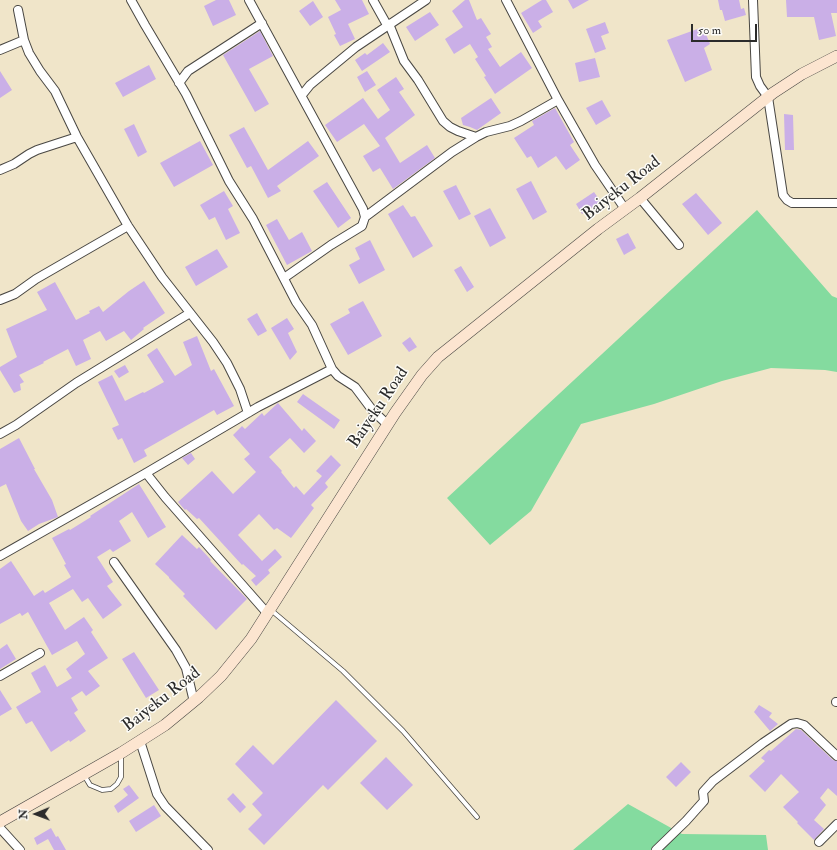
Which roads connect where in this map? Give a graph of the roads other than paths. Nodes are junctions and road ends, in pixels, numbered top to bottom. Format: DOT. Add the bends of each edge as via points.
graph roads {
  1 [pos="131,0"];
  2 [pos="249,0"];
  3 [pos="374,0"];
  4 [pos="426,0"];
  5 [pos="506,0"];
  6 [pos="753,0"];
  7 [pos="18,10"];
  8 [pos="262,23"];
  9 [pos="388,25"];
  10 [pos="24,40"];
  11 [pos="0,50"];
  12 [pos="837,56"];
  13 [pos="179,83"];
  14 [pos="310,85"];
  15 [pos="297,87"];
  16 [pos="302,95"];
  17 [pos="768,97"];
  18 [pos="558,100"];
  19 [pos="77,136"];
  20 [pos="476,138"];
  21 [pos="0,170"];
  22 [pos="640,198"];
  23 [pos="837,203"];
  24 [pos="625,209"];
  25 [pos="365,217"];
  26 [pos="128,226"];
  27 [pos="679,245"];
  28 [pos="284,278"];
  29 [pos="0,300"];
  30 [pos="190,313"];
  31 [pos="332,369"];
  32 [pos="248,413"];
  33 [pos="388,424"];
  34 [pos="0,434"];
  35 [pos="146,473"];
  36 [pos="0,556"];
  37 [pos="114,562"];
  38 [pos="268,610"];
  39 [pos="40,653"];
  40 [pos="0,676"];
  41 [pos="194,702"];
  42 [pos="140,741"];
  43 [pos="121,753"];
  44 [pos="837,756"];
  45 [pos="84,774"];
  46 [pos="478,817"];
  47 [pos="0,822"];
  48 [pos="837,824"];
  49 [pos="0,828"];
  50 [pos="819,842"];
  51 [pos="20,850"];
  52 [pos="208,850"];
  53 [pos="656,850"];
  1 -- 13 [label="street"];
  2 -- 8 [label="street"];
  3 -- 9 [label="street"];
  4 -- 9 [label="street"];
  5 -- 18 [label="street"];
  6 -- 17 [label="street" via="756,77"];
  7 -- 10 [label="street"];
  8 -- 13 [label="street" via="188,71"];
  8 -- 15 [label="street"];
  9 -- 14 [label="street" via="356,47"];
  9 -- 20 [label="street" via="404,61 443,121 450,128"];
  10 -- 11 [label="street"];
  10 -- 19 [label="street" via="40,71 58,95"];
  12 -- 17 [label="main road, Baiyeku Road" via="802,74"];
  13 -- 28 [label="street" via="229,181"];
  14 -- 15 [label="street"];
  14 -- 16 [label="street"];
  15 -- 16 [label="street"];
  16 -- 25 [label="street"];
  17 -- 22 [label="main road, Baiyeku Road"];
  17 -- 23 [label="street" via="783,195 792,203"];
  18 -- 20 [label="street" via="522,121 486,132"];
  18 -- 24 [label="street" via="595,165"];
  19 -- 21 [label="street" via="37,150"];
  19 -- 26 [label="street"];
  20 -- 25 [label="street" via="452,152"];
  22 -- 24 [label="main road, Baiyeku Road"];
  22 -- 27 [label="street"];
  24 -- 33 [label="main road, Baiyeku Road" via="438,357 422,375"];
  25 -- 28 [label="street" via="362,226"];
  26 -- 29 [label="street"];
  26 -- 30 [label="street"];
  28 -- 31 [label="street" via="312,326"];
  30 -- 32 [label="street" via="227,363 238,384"];
  30 -- 34 [label="street" via="76,383"];
  31 -- 32 [label="street"];
  31 -- 33 [label="street" via="355,387 373,411"];
  32 -- 35 [label="street"];
  33 -- 38 [label="main road, Baiyeku Road"];
  35 -- 36 [label="street"];
  35 -- 38 [label="street"];
  37 -- 41 [label="street" via="186,668"];
  38 -- 41 [label="main road, Baiyeku Road" via="251,639"];
  38 -- 46 [label="lane" via="349,676 403,731"];
  39 -- 40 [label="street"];
  41 -- 42 [label="main road, Baiyeku Road"];
  42 -- 43 [label="main road, Baiyeku Road"];
  42 -- 52 [label="street" via="157,794 165,806"];
  43 -- 45 [label="main road, Baiyeku Road"];
  43 -- 45 [label="lane" via="121,776 111,789 102,790 90,785"];
  44 -- 53 [label="street" via="804,725 791,724 713,781 703,792 704,801"];
  45 -- 47 [label="main road, Baiyeku Road"];
  48 -- 50 [label="street"];
  49 -- 51 [label="street"];
}
